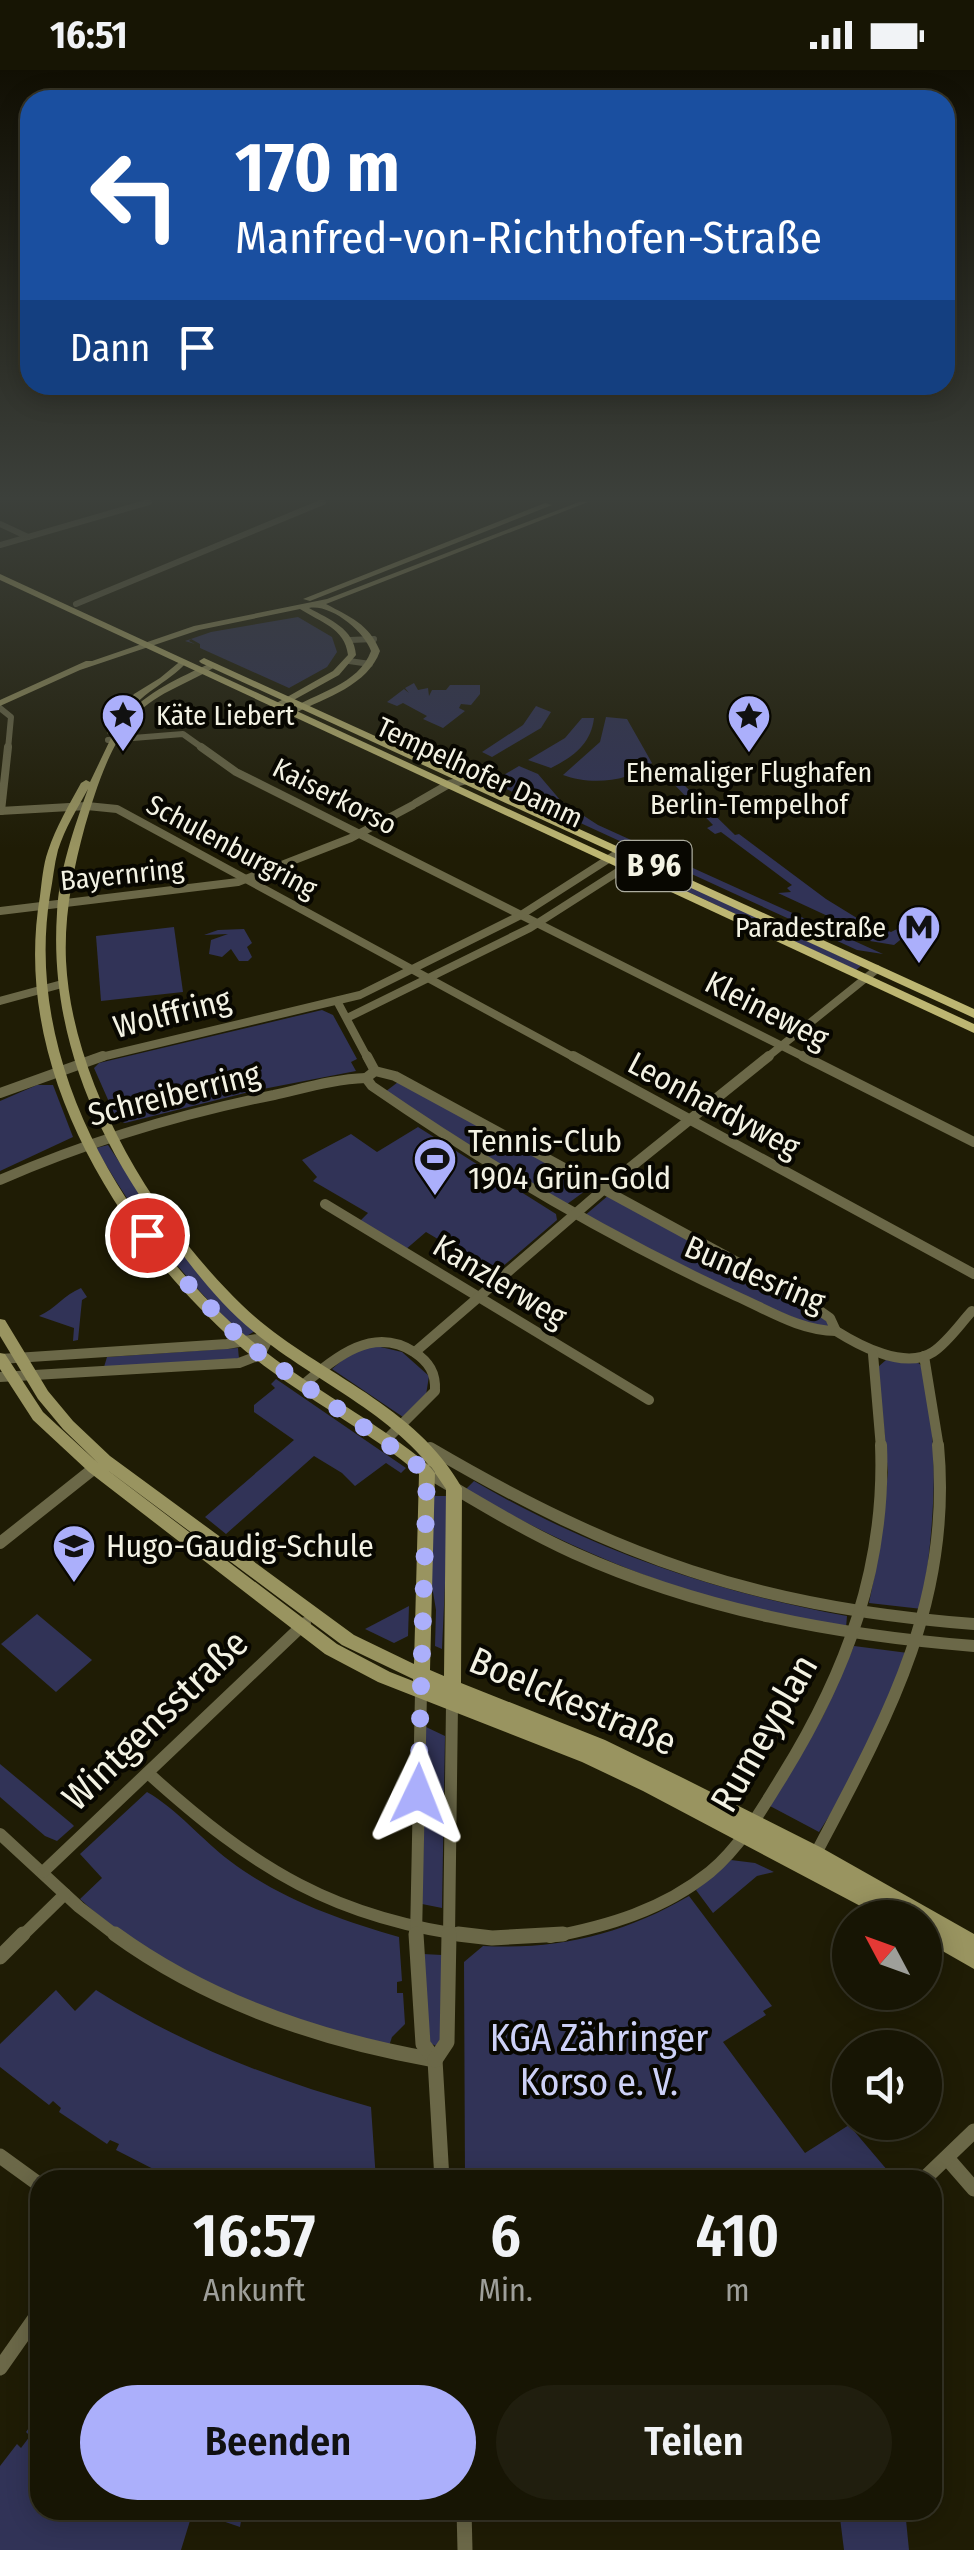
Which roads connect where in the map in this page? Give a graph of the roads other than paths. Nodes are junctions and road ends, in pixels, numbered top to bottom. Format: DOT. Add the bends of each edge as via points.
graph roads {
  1 [pos="97,618"];
  2 [pos="208,618"];
  3 [pos="323,618"];
  4 [pos="350,618"];
  5 [pos="374,639"];
  6 [pos="350,640"];
  7 [pos="148,641"];
  8 [pos="349,661"];
  9 [pos="183,662"];
  10 [pos="370,664"];
  11 [pos="208,668"];
  12 [pos="289,698"];
  13 [pos="130,700"];
  14 [pos="144,703"];
  15 [pos="278,705"];
  16 [pos="305,705"];
  17 [pos="0,706"];
  18 [pos="292,711"];
  19 [pos="113,740"];
  20 [pos="466,780"];
  21 [pos="448,784"];
  22 [pos="73,806"];
  23 [pos="87,806"];
  24 [pos="0,811"];
  25 [pos="360,834"];
  26 [pos="621,851"];
  27 [pos="608,859"];
  28 [pos="638,859"];
  29 [pos="626,867"];
  30 [pos="247,880"];
  31 [pos="63,903"];
  32 [pos="41,906"];
  33 [pos="0,912"];
  34 [pos="521,915"];
  35 [pos="538,924"];
  36 [pos="412,969"];
  37 [pos="877,969"];
  38 [pos="430,978"];
  39 [pos="865,978"];
  40 [pos="62,984"];
  41 [pos="40,990"];
  42 [pos="360,995"];
  43 [pos="0,1001"];
  44 [pos="337,1001"];
  45 [pos="372,1006"];
  46 [pos="974,1014"];
  47 [pos="347,1018"];
  48 [pos="974,1029"];
  49 [pos="782,1046"];
  50 [pos="79,1062"];
  51 [pos="58,1069"];
  52 [pos="371,1074"];
  53 [pos="0,1094"];
  54 [pos="689,1120"];
  55 [pos="109,1135"];
  56 [pos="88,1141"];
  57 [pos="974,1142"];
  58 [pos="0,1180"];
  59 [pos="604,1188"];
  60 [pos="325,1204"];
  61 [pos="573,1215"];
  62 [pos="974,1274"];
  63 [pos="478,1297"];
  64 [pos="972,1312"];
  65 [pos="0,1324"];
  66 [pos="836,1331"];
  67 [pos="269,1336"];
  68 [pos="242,1341"];
  69 [pos="415,1352"];
  70 [pos="98,1353"];
  71 [pos="873,1354"];
  72 [pos="260,1355"];
  73 [pos="924,1356"];
  74 [pos="20,1358"];
  75 [pos="0,1359"];
  76 [pos="319,1371"];
  77 [pos="97,1372"];
  78 [pos="30,1376"];
  79 [pos="5,1377"];
  80 [pos="302,1385"];
  81 [pos="648,1400"];
  82 [pos="401,1426"];
  83 [pos="385,1441"];
  84 [pos="100,1464"];
  85 [pos="451,1466"];
  86 [pos="427,1472"];
  87 [pos="454,1488"];
  88 [pos="0,1544"];
  89 [pos="860,1614"];
  90 [pos="924,1621"];
  91 [pos="306,1622"];
  92 [pos="974,1624"];
  93 [pos="854,1634"];
  94 [pos="916,1642"];
  95 [pos="974,1646"];
  96 [pos="421,1683"];
  97 [pos="452,1695"];
  98 [pos="148,1774"];
  99 [pos="749,1827"];
  100 [pos="0,1834"];
  101 [pos="813,1860"];
  102 [pos="43,1872"];
  103 [pos="65,1894"];
  104 [pos="875,1900"];
  105 [pos="416,1926"];
  106 [pos="449,1934"];
  107 [pos="942,1940"];
  108 [pos="974,1944"];
  109 [pos="0,1957"];
  110 [pos="974,1960"];
  111 [pos="435,2060"];
  112 [pos="974,2131"];
  113 [pos="0,2156"];
  114 [pos="947,2158"];
  115 [pos="441,2170"];
  116 [pos="933,2170"];
  117 [pos="30,2177"];
  118 [pos="974,2190"];
  119 [pos="30,2326"];
  120 [pos="0,2368"];
  121 [pos="464,2520"];
  122 [pos="465,2550"];
  1 -- 7 [label="main road, B 96"];
  2 -- 7 [label="street"];
  3 -- 6 [label="street"];
  4 -- 5 [label="street"];
  5 -- 6 [label="street"];
  5 -- 10 [label="street"];
  6 -- 8 [label="street"];
  7 -- 9 [label="main road, Tempelhofer Damm / B 96"];
  7 -- 11 [label="main road, Tempelhofer Damm / B 96"];
  7 -- 17 [label="street"];
  8 -- 10 [label="street"];
  8 -- 12 [label="street"];
  9 -- 11 [label="main road, Tempelhofer Damm / B 96"];
  9 -- 13 [label="street"];
  10 -- 16 [label="street" via="352,682"];
  11 -- 12 [label="main road, Tempelhofer Damm / B 96"];
  11 -- 14 [label="street"];
  11 -- 15 [label="main road, Tempelhofer Damm / B 96"];
  12 -- 15 [label="street"];
  12 -- 16 [label="main road, Tempelhofer Damm / B 96"];
  13 -- 14 [label="street"];
  13 -- 19 [label="street"];
  14 -- 19 [label="street"];
  15 -- 18 [label="main road, Tempelhofer Damm / B 96"];
  16 -- 18 [label="street"];
  16 -- 20 [label="main road, Tempelhofer Damm / B 96"];
  17 -- 24 [label="street" via="11,716"];
  18 -- 21 [label="main road, Tempelhofer Damm / B 96"];
  19 -- 22 [label="street"];
  19 -- 23 [label="street"];
  19 -- 25 [label="street, Kaiserkorso" via="186,735 236,772"];
  20 -- 21 [label="street, Bayernring"];
  20 -- 26 [label="main road, Tempelhofer Damm / B 96"];
  21 -- 25 [label="street, Bayernring"];
  21 -- 27 [label="main road, Tempelhofer Damm / B 96"];
  22 -- 23 [label="street, Schulenburgring"];
  22 -- 24 [label="street, Schulenburgring"];
  22 -- 32 [label="street" via="55,844"];
  23 -- 30 [label="street, Schulenburgring" via="118,809"];
  23 -- 31 [label="street"];
  25 -- 30 [label="street, Bayernring"];
  25 -- 34 [label="street, Kaiserkorso"];
  26 -- 27 [label="street, Wolffring"];
  26 -- 28 [label="main road, Tempelhofer Damm / B 96"];
  27 -- 29 [label="main road, Tempelhofer Damm / B 96"];
  27 -- 34 [label="street, Wolffring"];
  28 -- 29 [label="street"];
  28 -- 37 [label="main road, Tempelhofer Damm / B 96"];
  29 -- 35 [label="street"];
  29 -- 39 [label="main road, Tempelhofer Damm / B 96"];
  30 -- 31 [label="street, Bayernring"];
  30 -- 36 [label="street, Schulenburgring"];
  31 -- 32 [label="street, Bayernring"];
  31 -- 40 [label="street"];
  32 -- 33 [label="street, Bayernring"];
  32 -- 41 [label="street"];
  34 -- 35 [label="street, Kaiserkorso"];
  34 -- 36 [label="street, Wolffring"];
  35 -- 38 [label="street"];
  35 -- 49 [label="street, Kleineweg"];
  36 -- 38 [label="street, Schulenburgring"];
  36 -- 42 [label="street, Wolffring"];
  37 -- 39 [label="street"];
  37 -- 46 [label="main road, Tempelhofer Damm / B 96"];
  38 -- 45 [label="street"];
  38 -- 54 [label="street, Leonhardyweg"];
  39 -- 48 [label="main road, Tempelhofer Damm / B 96"];
  39 -- 49 [label="street"];
  40 -- 41 [label="street"];
  40 -- 50 [label="street"];
  41 -- 43 [label="street"];
  41 -- 51 [label="street"];
  42 -- 44 [label="street, Wolffring"];
  42 -- 45 [label="street"];
  44 -- 47 [label="street, Bundesring"];
  44 -- 50 [label="street, Wolffring"];
  45 -- 47 [label="street"];
  47 -- 52 [label="street, Bundesring"];
  49 -- 54 [label="street"];
  49 -- 57 [label="street, Kleineweg"];
  50 -- 51 [label="street, Wolffring"];
  50 -- 55 [label="street"];
  51 -- 53 [label="street, Wolffring"];
  51 -- 56 [label="street"];
  52 -- 55 [label="street, Schreiberring"];
  52 -- 59 [label="street, Bundesring" via="395,1076"];
  52 -- 61 [label="street, Bundesring" via="436,1132"];
  54 -- 59 [label="street"];
  54 -- 62 [label="street, Leonhardyweg"];
  55 -- 56 [label="street, Schreiberring"];
  55 -- 67 [label="street" via="191,1257"];
  56 -- 58 [label="street, Schreiberring"];
  56 -- 68 [label="street" via="147,1235"];
  59 -- 61 [label="street"];
  59 -- 66 [label="street, Bundesring" via="796,1294 830,1318"];
  60 -- 63 [label="street, Kanzlerweg"];
  61 -- 63 [label="street"];
  61 -- 66 [label="street, Bundesring" via="778,1314 818,1331"];
  63 -- 69 [label="street"];
  63 -- 81 [label="street, Kanzlerweg"];
  64 -- 73 [label="street"];
  65 -- 74 [label="street, Boelckestraße"];
  66 -- 71 [label="street"];
  67 -- 68 [label="street"];
  67 -- 72 [label="street"];
  67 -- 76 [label="street"];
  68 -- 70 [label="street"];
  68 -- 72 [label="street"];
  69 -- 76 [label="street" via="372,1339"];
  69 -- 82 [label="street" via="432,1369 435,1391"];
  70 -- 74 [label="street"];
  70 -- 77 [label="street"];
  71 -- 73 [label="street"];
  71 -- 89 [label="street, Rumeyplan" via="884,1486"];
  72 -- 77 [label="street" via="238,1363"];
  72 -- 80 [label="street"];
  73 -- 90 [label="street" via="942,1490"];
  74 -- 75 [label="street"];
  74 -- 78 [label="street, Boelckestraße"];
  75 -- 79 [label="street, Boelckestraße"];
  76 -- 80 [label="street"];
  76 -- 82 [label="street"];
  77 -- 78 [label="street"];
  78 -- 79 [label="street"];
  78 -- 84 [label="street, Boelckestraße"];
  79 -- 84 [label="street, Boelckestraße" via="38,1416"];
  80 -- 83 [label="street"];
  82 -- 83 [label="street"];
  82 -- 85 [label="street"];
  83 -- 86 [label="street"];
  84 -- 88 [label="street"];
  84 -- 91 [label="street, Boelckestraße"];
  85 -- 86 [label="street"];
  85 -- 87 [label="street"];
  85 -- 89 [label="street" via="636,1555 749,1591"];
  86 -- 87 [label="street"];
  86 -- 96 [label="street"];
  87 -- 93 [label="street" via="576,1554 656,1585 743,1612"];
  87 -- 97 [label="street"];
  89 -- 90 [label="street"];
  89 -- 93 [label="street, Rumeyplan"];
  90 -- 92 [label="street"];
  90 -- 94 [label="street"];
  91 -- 96 [label="street, Boelckestraße" via="357,1664"];
  91 -- 98 [label="street, Wintgensstraße"];
  93 -- 94 [label="street"];
  93 -- 99 [label="street, Rumeyplan" via="814,1723"];
  94 -- 95 [label="street"];
  94 -- 101 [label="street" via="890,1715"];
  96 -- 97 [label="street, Boelckestraße"];
  96 -- 105 [label="street"];
  97 -- 99 [label="street, Boelckestraße"];
  97 -- 106 [label="street"];
  98 -- 102 [label="street, Wintgensstraße"];
  98 -- 105 [label="street, Rumeyplan" via="273,1873 356,1911"];
  99 -- 101 [label="street, Boelckestraße"];
  99 -- 106 [label="street, Rumeyplan" via="706,1875 655,1907 602,1928 544,1938"];
  100 -- 102 [label="street"];
  101 -- 104 [label="street, Boelckestraße"];
  101 -- 108 [label="street, Boelckestraße"];
  102 -- 103 [label="street"];
  103 -- 109 [label="street"];
  103 -- 111 [label="street" via="140,1950 231,2002 354,2044"];
  105 -- 106 [label="street, Rumeyplan"];
  105 -- 111 [label="street" via="423,2044"];
  106 -- 111 [label="street" via="448,2042"];
  107 -- 110 [label="street"];
  111 -- 115 [label="street"];
  112 -- 114 [label="street"];
  113 -- 117 [label="street"];
  114 -- 116 [label="street"];
  114 -- 118 [label="street"];
  119 -- 120 [label="street"];
  121 -- 122 [label="street"];
}
